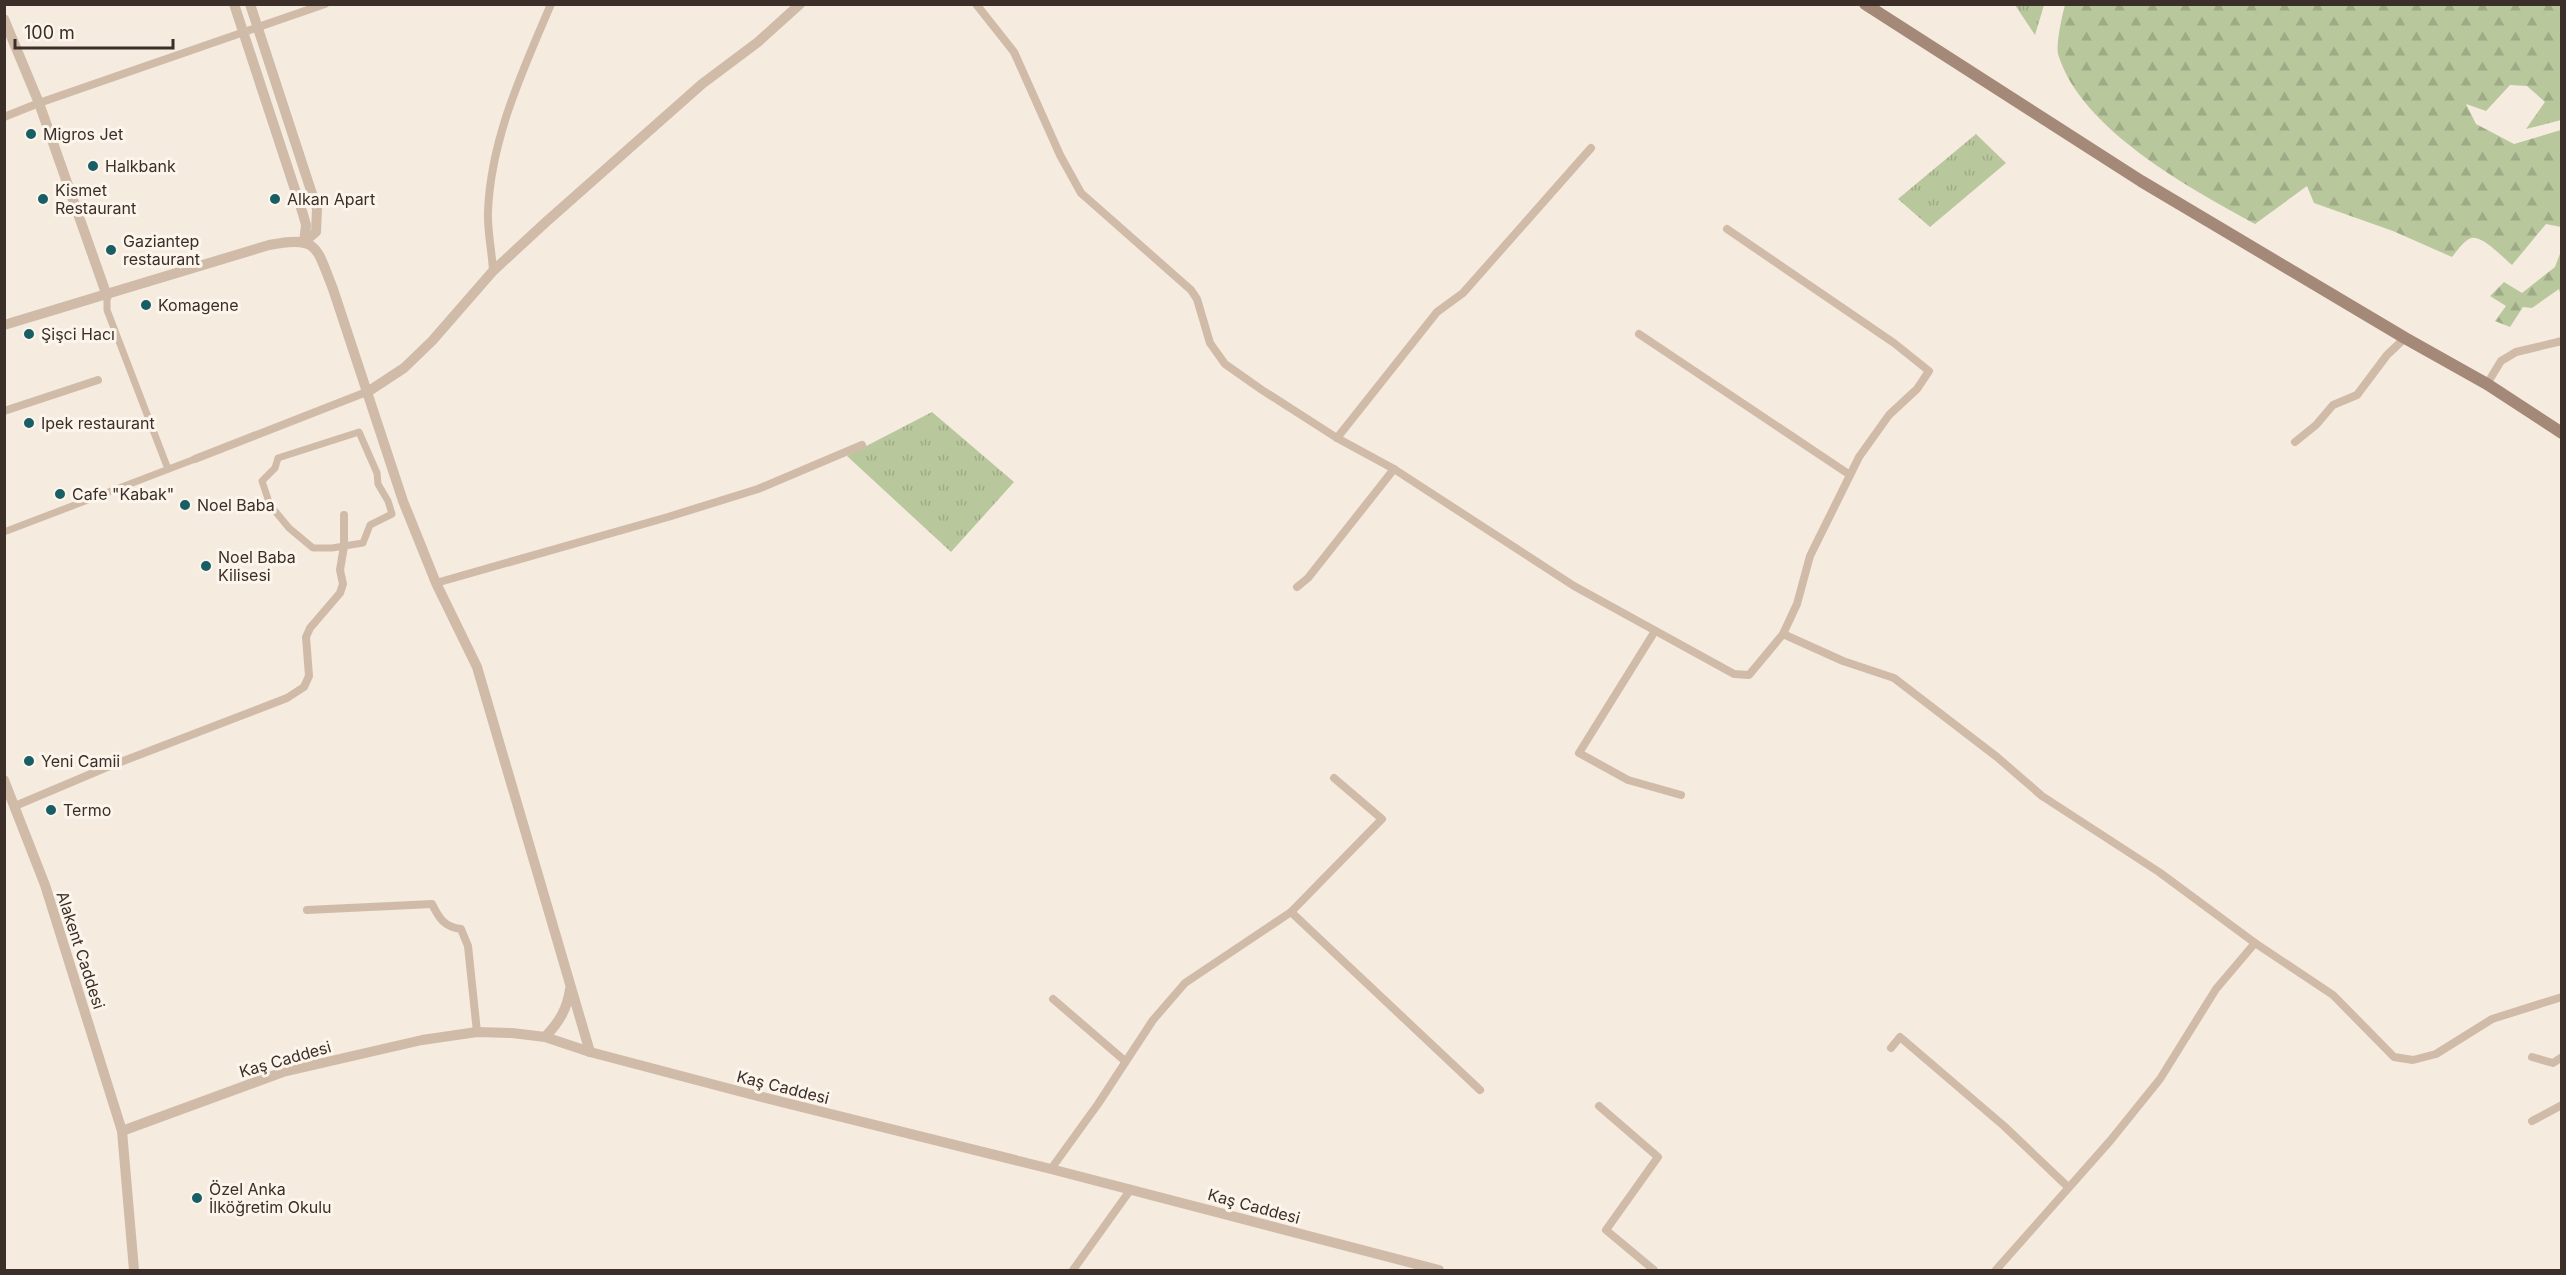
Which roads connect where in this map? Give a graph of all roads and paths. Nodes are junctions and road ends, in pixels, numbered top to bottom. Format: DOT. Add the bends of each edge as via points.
graph roads {
  1 [pos="234,4"];
  2 [pos="250,4"];
  3 [pos="325,4"];
  4 [pos="551,4"];
  5 [pos="800,4"];
  6 [pos="976,4"];
  7 [pos="1865,4"];
  8 [pos="4,19"];
  9 [pos="258,28"];
  10 [pos="243,33"];
  11 [pos="39,103"];
  12 [pos="4,117"];
  13 [pos="1591,148"];
  14 [pos="1727,229"];
  15 [pos="304,242"];
  16 [pos="493,271"];
  17 [pos="107,296"];
  18 [pos="4,325"];
  19 [pos="1639,334"];
  20 [pos="2405,338"];
  21 [pos="2562,341"];
  22 [pos="98,380"];
  23 [pos="2487,384"];
  24 [pos="369,391"];
  25 [pos="4,411"];
  26 [pos="2560,429"];
  27 [pos="1337,438"];
  28 [pos="2295,442"];
  29 [pos="862,445"];
  30 [pos="195,459"];
  31 [pos="168,469"];
  32 [pos="1394,469"];
  33 [pos="1850,475"];
  34 [pos="344,515"];
  35 [pos="4,532"];
  36 [pos="344,546"];
  37 [pos="436,584"];
  38 [pos="1296,587"];
  39 [pos="1655,631"];
  40 [pos="1783,634"];
  41 [pos="1334,778"];
  42 [pos="4,780"];
  43 [pos="1681,795"];
  44 [pos="15,806"];
  45 [pos="307,910"];
  46 [pos="1291,912"];
  47 [pos="2255,943"];
  48 [pos="571,983"];
  49 [pos="2562,997"];
  50 [pos="1053,999"];
  51 [pos="477,1032"];
  52 [pos="545,1037"];
  53 [pos="1891,1048"];
  54 [pos="590,1052"];
  55 [pos="2532,1057"];
  56 [pos="2562,1057"];
  57 [pos="1125,1061"];
  58 [pos="2553,1063"];
  59 [pos="2562,1070"];
  60 [pos="1480,1090"];
  61 [pos="2562,1105"];
  62 [pos="1599,1106"];
  63 [pos="2532,1121"];
  64 [pos="122,1131"];
  65 [pos="1051,1169"];
  66 [pos="2068,1187"];
  67 [pos="1131,1189"];
  68 [pos="134,1270"];
  69 [pos="1073,1270"];
  70 [pos="1439,1270"];
  71 [pos="1654,1270"];
  72 [pos="1996,1270"];
  1 -- 10 [label="street"];
  2 -- 9 [label="street"];
  3 -- 9 [label="street"];
  4 -- 16 [label="street" via="511,97 491,177 488,213"];
  5 -- 16 [label="street" via="702,84"];
  6 -- 27 [label="street" via="1014,52 1060,155 1082,193 1191,290 1210,343 1225,364"];
  7 -- 20 [label="main road" via="2141,181"];
  8 -- 11 [label="street"];
  9 -- 10 [label="street"];
  9 -- 15 [label="street" via="316,209 316,231"];
  10 -- 11 [label="street"];
  10 -- 15 [label="street" via="303,214"];
  11 -- 12 [label="street"];
  11 -- 17 [label="street"];
  13 -- 27 [label="street" via="1463,293 1437,312"];
  14 -- 33 [label="street" via="1929,371 1917,389 1889,415"];
  15 -- 17 [label="street" via="269,245"];
  15 -- 24 [label="street" via="312,245 320,256"];
  16 -- 24 [label="street" via="432,341 404,368"];
  17 -- 18 [label="street"];
  17 -- 31 [label="street" via="108,310"];
  19 -- 33 [label="street"];
  20 -- 23 [label="main road"];
  20 -- 28 [label="street" via="2357,395 2333,405"];
  21 -- 23 [label="street" via="2516,352 2501,361"];
  22 -- 25 [label="street"];
  23 -- 26 [label="main road"];
  24 -- 30 [label="street"];
  24 -- 37 [label="street" via="404,501"];
  27 -- 32 [label="street"];
  29 -- 37 [label="street" via="758,489"];
  30 -- 31 [label="street"];
  31 -- 35 [label="street"];
  32 -- 38 [label="street" via="1308,578"];
  32 -- 39 [label="street" via="1574,586"];
  33 -- 40 [label="street" via="1809,556 1797,604"];
  34 -- 36 [label="street"];
  36 -- 36 [label="street" via="313,548 270,505 262,481 275,468 278,458 359,432 392,514 370,525 363,543"];
  36 -- 44 [label="street" via="340,593 306,638 309,676 304,687 287,698"];
  37 -- 48 [label="street" via="477,667"];
  39 -- 40 [label="street" via="1734,674 1749,675"];
  39 -- 43 [label="street" via="1579,753 1628,780"];
  40 -- 47 [label="street" via="1894,678 2042,796 2159,872"];
  41 -- 46 [label="street" via="1382,819"];
  42 -- 44 [label="street, Alakent Caddesi"];
  44 -- 64 [label="street, Alakent Caddesi" via="45,885"];
  45 -- 51 [label="street" via="432,904 441,920 451,928 461,929 468,946"];
  46 -- 57 [label="street" via="1185,983"];
  46 -- 60 [label="street"];
  47 -- 49 [label="street" via="2333,995 2394,1058 2413,1060 2436,1054 2492,1019"];
  47 -- 66 [label="street" via="2216,989 2160,1079"];
  48 -- 52 [label="street" via="568,1005"];
  48 -- 54 [label="street"];
  50 -- 57 [label="street"];
  51 -- 52 [label="street, Kaş Caddesi"];
  51 -- 64 [label="street, Kaş Caddesi" via="422,1040 283,1072"];
  52 -- 54 [label="street, Kaş Caddesi"];
  53 -- 66 [label="street" via="1900,1037"];
  54 -- 65 [label="street, Kaş Caddesi"];
  55 -- 58 [label="street"];
  56 -- 58 [label="street"];
  57 -- 65 [label="street"];
  58 -- 59 [label="street"];
  61 -- 63 [label="street"];
  62 -- 71 [label="street" via="1658,1158 1606,1230"];
  64 -- 68 [label="street, Alakent Caddesi"];
  65 -- 67 [label="street, Kaş Caddesi"];
  66 -- 72 [label="street"];
  67 -- 69 [label="street"];
  67 -- 70 [label="street, Kaş Caddesi"];
}
